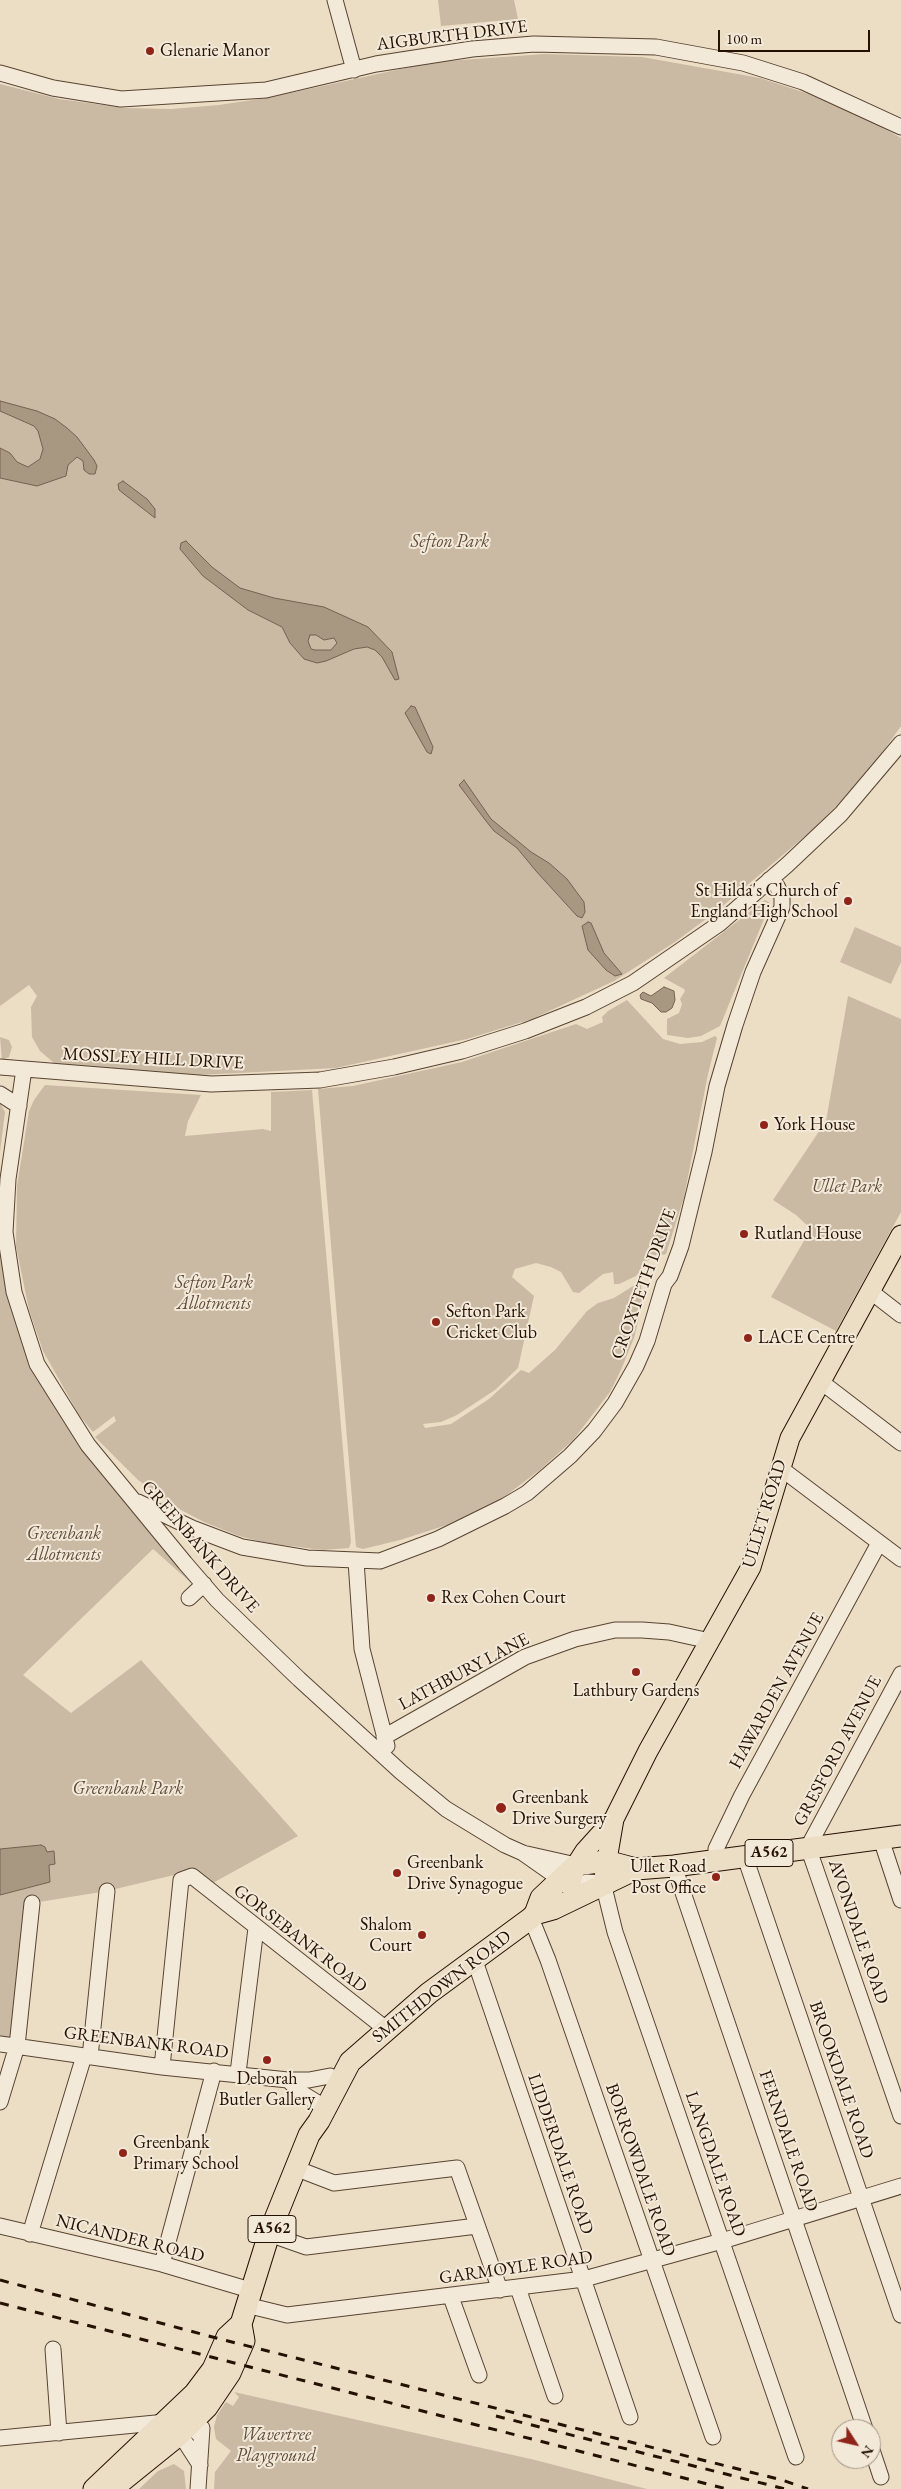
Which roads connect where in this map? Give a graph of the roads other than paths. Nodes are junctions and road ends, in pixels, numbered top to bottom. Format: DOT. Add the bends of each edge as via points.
graph roads {
  1 [pos="336,0"];
  2 [pos="354,70"];
  3 [pos="0,73"];
  4 [pos="901,127"];
  5 [pos="901,743"];
  6 [pos="769,880"];
  7 [pos="0,1067"];
  8 [pos="24,1069"];
  9 [pos="0,1094"];
  10 [pos="19,1106"];
  11 [pos="901,1235"];
  12 [pos="870,1291"];
  13 [pos="901,1315"];
  14 [pos="820,1381"];
  15 [pos="901,1443"];
  16 [pos="779,1467"];
  17 [pos="135,1501"];
  18 [pos="879,1543"];
  19 [pos="901,1559"];
  20 [pos="356,1561"];
  21 [pos="204,1584"];
  22 [pos="189,1598"];
  23 [pos="710,1642"];
  24 [pos="901,1674"];
  25 [pos="384,1737"];
  26 [pos="386,1758"];
  27 [pos="614,1819"];
  28 [pos="891,1837"];
  29 [pos="808,1847"];
  30 [pos="523,1853"];
  31 [pos="745,1856"];
  32 [pos="716,1859"];
  33 [pos="606,1861"];
  34 [pos="576,1865"];
  35 [pos="674,1866"];
  36 [pos="636,1868"];
  37 [pos="564,1882"];
  38 [pos="603,1883"];
  39 [pos="107,1891"];
  40 [pos="901,1900"];
  41 [pos="32,1904"];
  42 [pos="533,1916"];
  43 [pos="256,1928"];
  44 [pos="474,1960"];
  45 [pos="386,2029"];
  46 [pos="0,2044"];
  47 [pos="17,2046"];
  48 [pos="87,2056"];
  49 [pos="350,2062"];
  50 [pos="162,2067"];
  51 [pos="214,2071"];
  52 [pos="238,2073"];
  53 [pos="330,2076"];
  54 [pos="288,2080"];
  55 [pos="0,2102"];
  56 [pos="320,2105"];
  57 [pos="901,2116"];
  58 [pos="295,2168"];
  59 [pos="901,2186"];
  60 [pos="862,2198"];
  61 [pos="795,2219"];
  62 [pos="0,2226"];
  63 [pos="477,2226"];
  64 [pos="30,2234"];
  65 [pos="270,2234"];
  66 [pos="722,2241"];
  67 [pos="651,2260"];
  68 [pos="162,2264"];
  69 [pos="584,2279"];
  70 [pos="518,2288"];
  71 [pos="500,2290"];
  72 [pos="451,2297"];
  73 [pos="246,2306"];
  74 [pos="901,2315"];
  75 [pos="53,2349"];
  76 [pos="479,2375"];
  77 [pos="555,2396"];
  78 [pos="630,2417"];
  79 [pos="862,2419"];
  80 [pos="184,2429"];
  81 [pos="59,2433"];
  82 [pos="712,2436"];
  83 [pos="0,2438"];
  84 [pos="796,2457"];
  85 [pos="200,2465"];
  86 [pos="878,2469"];
  87 [pos="881,2477"];
  88 [pos="94,2489"];
  89 [pos="112,2489"];
  90 [pos="198,2489"];
  1 -- 2 [label="street"];
  2 -- 3 [label="street, AIGBURTH DRIVE" via="266,90 121,99 53,88"];
  2 -- 4 [label="street, AIGBURTH DRIVE" via="464,50 512,46 656,47 743,63 803,82"];
  5 -- 6 [label="street, MOSSLEY HILL DRIVE" via="841,814"];
  6 -- 8 [label="street, MOSSLEY HILL DRIVE" via="719,924 633,983 586,1008 462,1051 320,1080 210,1084"];
  6 -- 20 [label="street, CROXTETH DRIVE" via="777,886 782,907 753,972 735,1024 717,1086 700,1172 678,1254 664,1284 647,1341 615,1403 570,1456 527,1493 438,1539 380,1561"];
  7 -- 8 [label="street, MOSSLEY HILL DRIVE"];
  8 -- 10 [label="street, GREENBANK DRIVE"];
  9 -- 10 [label="street"];
  10 -- 17 [label="street, GREENBANK DRIVE" via="8,1179 5,1232 14,1292 37,1364 88,1445"];
  11 -- 12 [label="main road, ULLET ROAD"];
  12 -- 13 [label="street"];
  12 -- 14 [label="main road, ULLET ROAD"];
  14 -- 15 [label="street"];
  14 -- 16 [label="main road, ULLET ROAD" via="790,1438"];
  16 -- 18 [label="street"];
  16 -- 23 [label="main road, ULLET ROAD" via="766,1525 751,1567"];
  17 -- 20 [label="street, CROXTETH DRIVE" via="242,1547 306,1558"];
  17 -- 21 [label="street, GREENBANK DRIVE"];
  18 -- 19 [label="street"];
  18 -- 32 [label="street, HAWARDEN AVENUE" via="742,1795 716,1850"];
  20 -- 25 [label="street" via="362,1649"];
  21 -- 22 [label="street"];
  21 -- 26 [label="street, GREENBANK DRIVE" via="292,1672"];
  23 -- 25 [label="street, LATHBURY LANE" via="670,1632 642,1630 616,1630 575,1639 525,1657"];
  23 -- 27 [label="main road, ULLET ROAD" via="648,1751"];
  24 -- 29 [label="street, GRESFORD AVENUE"];
  25 -- 26 [label="street" via="388,1752"];
  26 -- 30 [label="street, GREENBANK DRIVE" via="446,1809"];
  27 -- 33 [label="main road, ULLET ROAD"];
  27 -- 34 [label="main road, ULLET ROAD"];
  28 -- 29 [label="highway, SMITHDOWN ROAD / A562"];
  28 -- 40 [label="street"];
  29 -- 31 [label="highway, SMITHDOWN ROAD / A562"];
  29 -- 57 [label="street, AVONDALE ROAD"];
  30 -- 34 [label="street"];
  30 -- 37 [label="street, GREENBANK DRIVE"];
  31 -- 32 [label="highway, SMITHDOWN ROAD / A562"];
  31 -- 60 [label="street, BROOKDALE ROAD"];
  32 -- 35 [label="highway, SMITHDOWN ROAD / A562"];
  33 -- 34 [label="highway, SMITHDOWN ROAD / A562"];
  33 -- 36 [label="highway, SMITHDOWN ROAD / A562"];
  33 -- 38 [label="main road, ULLET ROAD"];
  34 -- 37 [label="highway, SMITHDOWN ROAD / A562"];
  35 -- 36 [label="highway, SMITHDOWN ROAD / A562"];
  35 -- 61 [label="street, FERNDALE ROAD"];
  36 -- 38 [label="highway, SMITHDOWN ROAD / A562"];
  37 -- 38 [label="street"];
  37 -- 42 [label="highway, SMITHDOWN ROAD / A562" via="541,1898"];
  38 -- 42 [label="highway, SMITHDOWN ROAD / A562"];
  38 -- 66 [label="street, LANGDALE ROAD" via="615,1932"];
  39 -- 48 [label="street"];
  41 -- 47 [label="street"];
  42 -- 44 [label="highway, SMITHDOWN ROAD / A562"];
  42 -- 67 [label="street, BORROWDALE ROAD"];
  43 -- 45 [label="street, GORSEBANK ROAD"];
  43 -- 50 [label="street, GORSEBANK ROAD" via="192,1876 182,1880"];
  43 -- 52 [label="street"];
  44 -- 45 [label="highway, SMITHDOWN ROAD / A562"];
  44 -- 69 [label="street, LIDDERDALE ROAD"];
  45 -- 49 [label="highway, SMITHDOWN ROAD / A562"];
  46 -- 47 [label="street, GREENBANK ROAD"];
  47 -- 48 [label="street, GREENBANK ROAD"];
  47 -- 55 [label="street"];
  48 -- 50 [label="street, GREENBANK ROAD"];
  48 -- 64 [label="street"];
  49 -- 53 [label="highway, SMITHDOWN ROAD / A562" via="336,2068"];
  49 -- 56 [label="highway, SMITHDOWN ROAD / A562"];
  50 -- 51 [label="street, GREENBANK ROAD"];
  51 -- 52 [label="street, GREENBANK ROAD"];
  51 -- 68 [label="street"];
  52 -- 54 [label="street, GREENBANK ROAD"];
  53 -- 54 [label="street, GREENBANK ROAD"];
  53 -- 56 [label="highway, SMITHDOWN ROAD / A562" via="320,2088"];
  54 -- 56 [label="street"];
  56 -- 58 [label="highway, SMITHDOWN ROAD / A562"];
  58 -- 63 [label="street" via="334,2184 457,2168"];
  58 -- 65 [label="highway, SMITHDOWN ROAD / A562"];
  59 -- 60 [label="street, GARMOYLE ROAD"];
  60 -- 61 [label="street, GARMOYLE ROAD"];
  60 -- 74 [label="street, BROOKDALE ROAD"];
  61 -- 66 [label="street, GARMOYLE ROAD"];
  61 -- 79 [label="street, FERNDALE ROAD"];
  62 -- 64 [label="street, NICANDER ROAD"];
  63 -- 65 [label="street" via="306,2247"];
  63 -- 71 [label="street"];
  64 -- 68 [label="street, NICANDER ROAD"];
  65 -- 73 [label="highway, SMITHDOWN ROAD / A562"];
  66 -- 67 [label="street, GARMOYLE ROAD"];
  66 -- 84 [label="street, LANGDALE ROAD"];
  67 -- 69 [label="street, GARMOYLE ROAD"];
  67 -- 82 [label="street, BORROWDALE ROAD"];
  68 -- 73 [label="street, NICANDER ROAD"];
  69 -- 70 [label="street, GARMOYLE ROAD"];
  69 -- 78 [label="street, LIDDERDALE ROAD"];
  70 -- 71 [label="street, GARMOYLE ROAD"];
  70 -- 77 [label="street"];
  71 -- 72 [label="street, GARMOYLE ROAD"];
  72 -- 73 [label="street, GARMOYLE ROAD" via="287,2315"];
  72 -- 76 [label="street"];
  73 -- 80 [label="highway, SMITHDOWN ROAD / A562" via="227,2337"];
  73 -- 80 [label="highway, SMITHDOWN ROAD / A562" via="244,2341 230,2373 207,2407"];
  75 -- 81 [label="street"];
  80 -- 81 [label="street"];
  80 -- 85 [label="street"];
  80 -- 85 [label="street"];
  80 -- 88 [label="highway, SMITHDOWN ROAD / A562"];
  80 -- 89 [label="highway, SMITHDOWN ROAD / A562"];
  81 -- 83 [label="street"];
  85 -- 90 [label="street"];
  86 -- 87 [label="street"];
}
